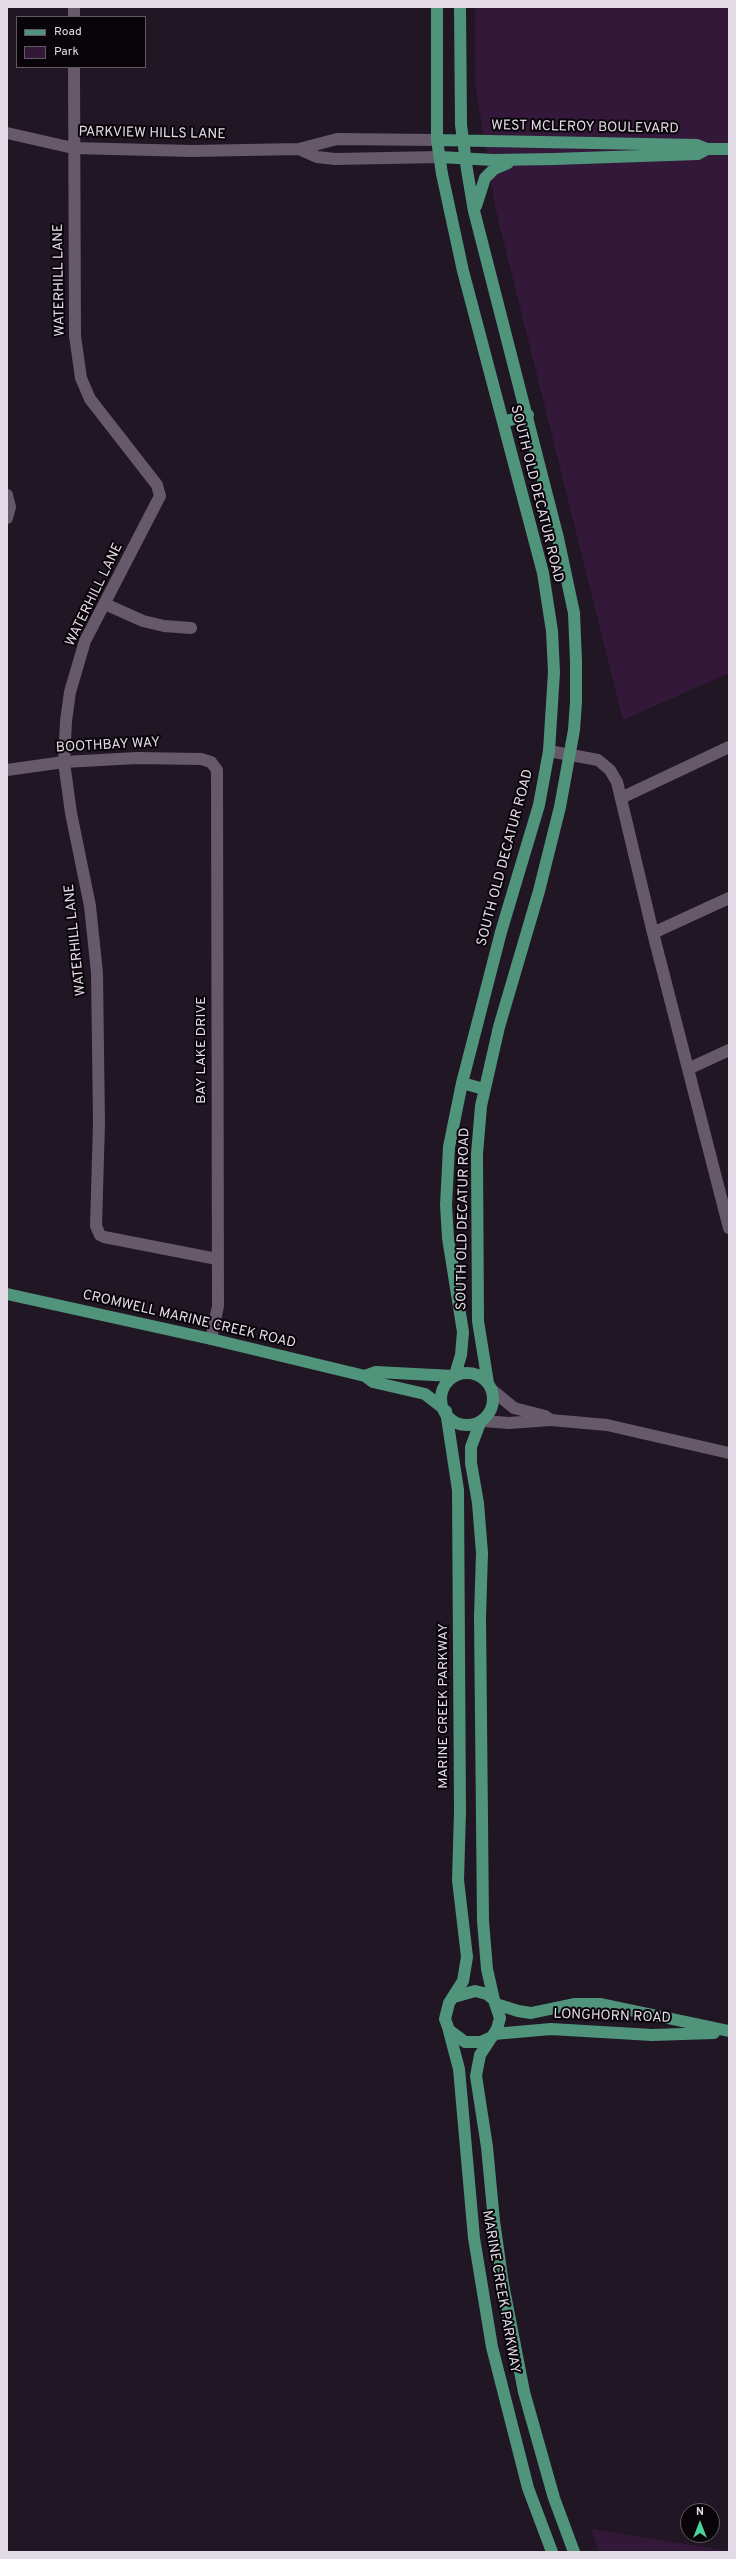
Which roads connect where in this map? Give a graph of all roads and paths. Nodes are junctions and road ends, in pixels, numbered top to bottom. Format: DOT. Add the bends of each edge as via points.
graph roads {
  1 [pos="436,7"];
  2 [pos="460,7"];
  3 [pos="74,68"];
  4 [pos="7,133"];
  5 [pos="462,139"];
  6 [pos="438,140"];
  7 [pos="73,148"];
  8 [pos="299,149"];
  9 [pos="707,149"];
  10 [pos="729,149"];
  11 [pos="440,157"];
  12 [pos="464,157"];
  13 [pos="516,160"];
  14 [pos="474,211"];
  15 [pos="528,415"];
  16 [pos="503,422"];
  17 [pos="7,495"];
  18 [pos="7,518"];
  19 [pos="105,604"];
  20 [pos="191,628"];
  21 [pos="729,747"];
  22 [pos="549,751"];
  23 [pos="570,755"];
  24 [pos="64,762"];
  25 [pos="211,762"];
  26 [pos="7,770"];
  27 [pos="621,798"];
  28 [pos="729,898"];
  29 [pos="653,933"];
  30 [pos="729,1050"];
  31 [pos="688,1069"];
  32 [pos="462,1083"];
  33 [pos="484,1089"];
  34 [pos="726,1200"];
  35 [pos="729,1228"];
  36 [pos="217,1259"];
  37 [pos="7,1294"];
  38 [pos="211,1339"];
  39 [pos="454,1375"];
  40 [pos="365,1376"];
  41 [pos="490,1387"];
  42 [pos="444,1410"];
  43 [pos="551,1420"];
  44 [pos="482,1422"];
  45 [pos="729,1454"];
  46 [pos="454,1997"];
  47 [pos="495,2002"];
  48 [pos="449,2030"];
  49 [pos="729,2032"];
  50 [pos="493,2036"];
  51 [pos="552,2552"];
  52 [pos="574,2552"];
  1 -- 6 [label="main road, SOUTH OLD DECATUR ROAD"];
  2 -- 5 [label="main road, SOUTH OLD DECATUR ROAD"];
  3 -- 7 [label="street, WATERHILL LANE"];
  4 -- 7 [label="street, PARKVIEW HILLS LANE"];
  5 -- 6 [label="main road, WEST MCLEROY BOULEVARD"];
  5 -- 9 [label="main road, WEST MCLEROY BOULEVARD" via="697,145"];
  5 -- 12 [label="main road, SOUTH OLD DECATUR ROAD"];
  6 -- 8 [label="street, PARKVIEW HILLS LANE" via="337,139"];
  6 -- 11 [label="main road, SOUTH OLD DECATUR ROAD"];
  7 -- 8 [label="street, PARKVIEW HILLS LANE"];
  7 -- 19 [label="street, WATERHILL LANE" via="75,336 81,378 90,399 157,485 160,496"];
  8 -- 11 [label="street, PARKVIEW HILLS LANE" via="317,157 335,159"];
  9 -- 10 [label="main road, WEST MCLEROY BOULEVARD"];
  9 -- 13 [label="main road, WEST MCLEROY BOULEVARD" via="698,154"];
  11 -- 12 [label="main road, WEST MCLEROY BOULEVARD"];
  11 -- 16 [label="main road, SOUTH OLD DECATUR ROAD" via="463,271"];
  12 -- 13 [label="main road, WEST MCLEROY BOULEVARD"];
  12 -- 14 [label="main road, SOUTH OLD DECATUR ROAD"];
  13 -- 14 [label="main road" via="494,169 485,178"];
  14 -- 15 [label="main road, SOUTH OLD DECATUR ROAD"];
  15 -- 16 [label="main road"];
  15 -- 23 [label="main road, SOUTH OLD DECATUR ROAD" via="574,613 576,702"];
  16 -- 22 [label="main road, SOUTH OLD DECATUR ROAD" via="541,566 552,631 554,672"];
  17 -- 18 [label="street" via="10,507"];
  19 -- 20 [label="street" via="143,621"];
  19 -- 24 [label="street, WATERHILL LANE" via="86,641 70,692"];
  21 -- 27 [label="street"];
  22 -- 23 [label="street"];
  22 -- 32 [label="main road, SOUTH OLD DECATUR ROAD" via="539,805 501,932"];
  23 -- 27 [label="street" via="598,760 604,764 617,782"];
  23 -- 33 [label="main road, SOUTH OLD DECATUR ROAD" via="539,891 499,1027"];
  24 -- 25 [label="street, BOOTHBAY WAY" via="137,758 201,759"];
  24 -- 26 [label="street, BOOTHBAY WAY"];
  24 -- 36 [label="street, WATERHILL LANE" via="71,813 90,906 96,973 98,1230 104,1237"];
  25 -- 36 [label="street, BAY LAKE DRIVE" via="217,770 218,778"];
  27 -- 29 [label="street"];
  28 -- 29 [label="street"];
  29 -- 31 [label="street"];
  30 -- 31 [label="street"];
  31 -- 34 [label="street"];
  32 -- 33 [label="main road"];
  32 -- 39 [label="main road, SOUTH OLD DECATUR ROAD" via="449,1147 446,1205 451,1271 462,1332 462,1350"];
  33 -- 41 [label="main road, SOUTH OLD DECATUR ROAD" via="477,1154 478,1321"];
  34 -- 35 [label="street"];
  36 -- 38 [label="street, BAY LAKE DRIVE" via="218,1306"];
  37 -- 38 [label="main road, CROMWELL MARINE CREEK ROAD"];
  38 -- 40 [label="main road, CROMWELL MARINE CREEK ROAD"];
  39 -- 40 [label="main road, CROMWELL MARINE CREEK ROAD" via="376,1372"];
  39 -- 41 [label="main road" via="471,1374"];
  39 -- 42 [label="main road" via="442,1390"];
  40 -- 42 [label="main road, CROMWELL MARINE CREEK ROAD" via="373,1382 425,1394"];
  41 -- 43 [label="street" via="514,1408"];
  41 -- 44 [label="main road" via="491,1409"];
  42 -- 44 [label="main road" via="456,1420"];
  42 -- 46 [label="main road, MARINE CREEK PARKWAY" via="458,1490 458,1880 467,1957 463,1980"];
  43 -- 44 [label="street"];
  43 -- 45 [label="street" via="607,1424"];
  44 -- 47 [label="main road" via="472,1447 471,1463 478,1503 482,1552 480,1617 483,1922 487,1969"];
  46 -- 47 [label="main road" via="475,1991 487,1994"];
  46 -- 48 [label="main road" via="446,2012 445,2019"];
  47 -- 49 [label="main road, LONGHORN ROAD" via="518,2011 531,2012 574,2004 601,2004"];
  47 -- 50 [label="main road" via="500,2018"];
  48 -- 50 [label="main road" via="459,2040 470,2043 482,2042"];
  48 -- 51 [label="main road, MARINE CREEK PARKWAY" via="459,2069 474,2238 492,2347 528,2488"];
  49 -- 50 [label="main road, LONGHORN ROAD" via="652,2035 551,2029"];
  50 -- 52 [label="main road, MARINE CREEK PARKWAY" via="480,2055 476,2076 488,2147 494,2221 503,2284 524,2392 554,2498"];
}
